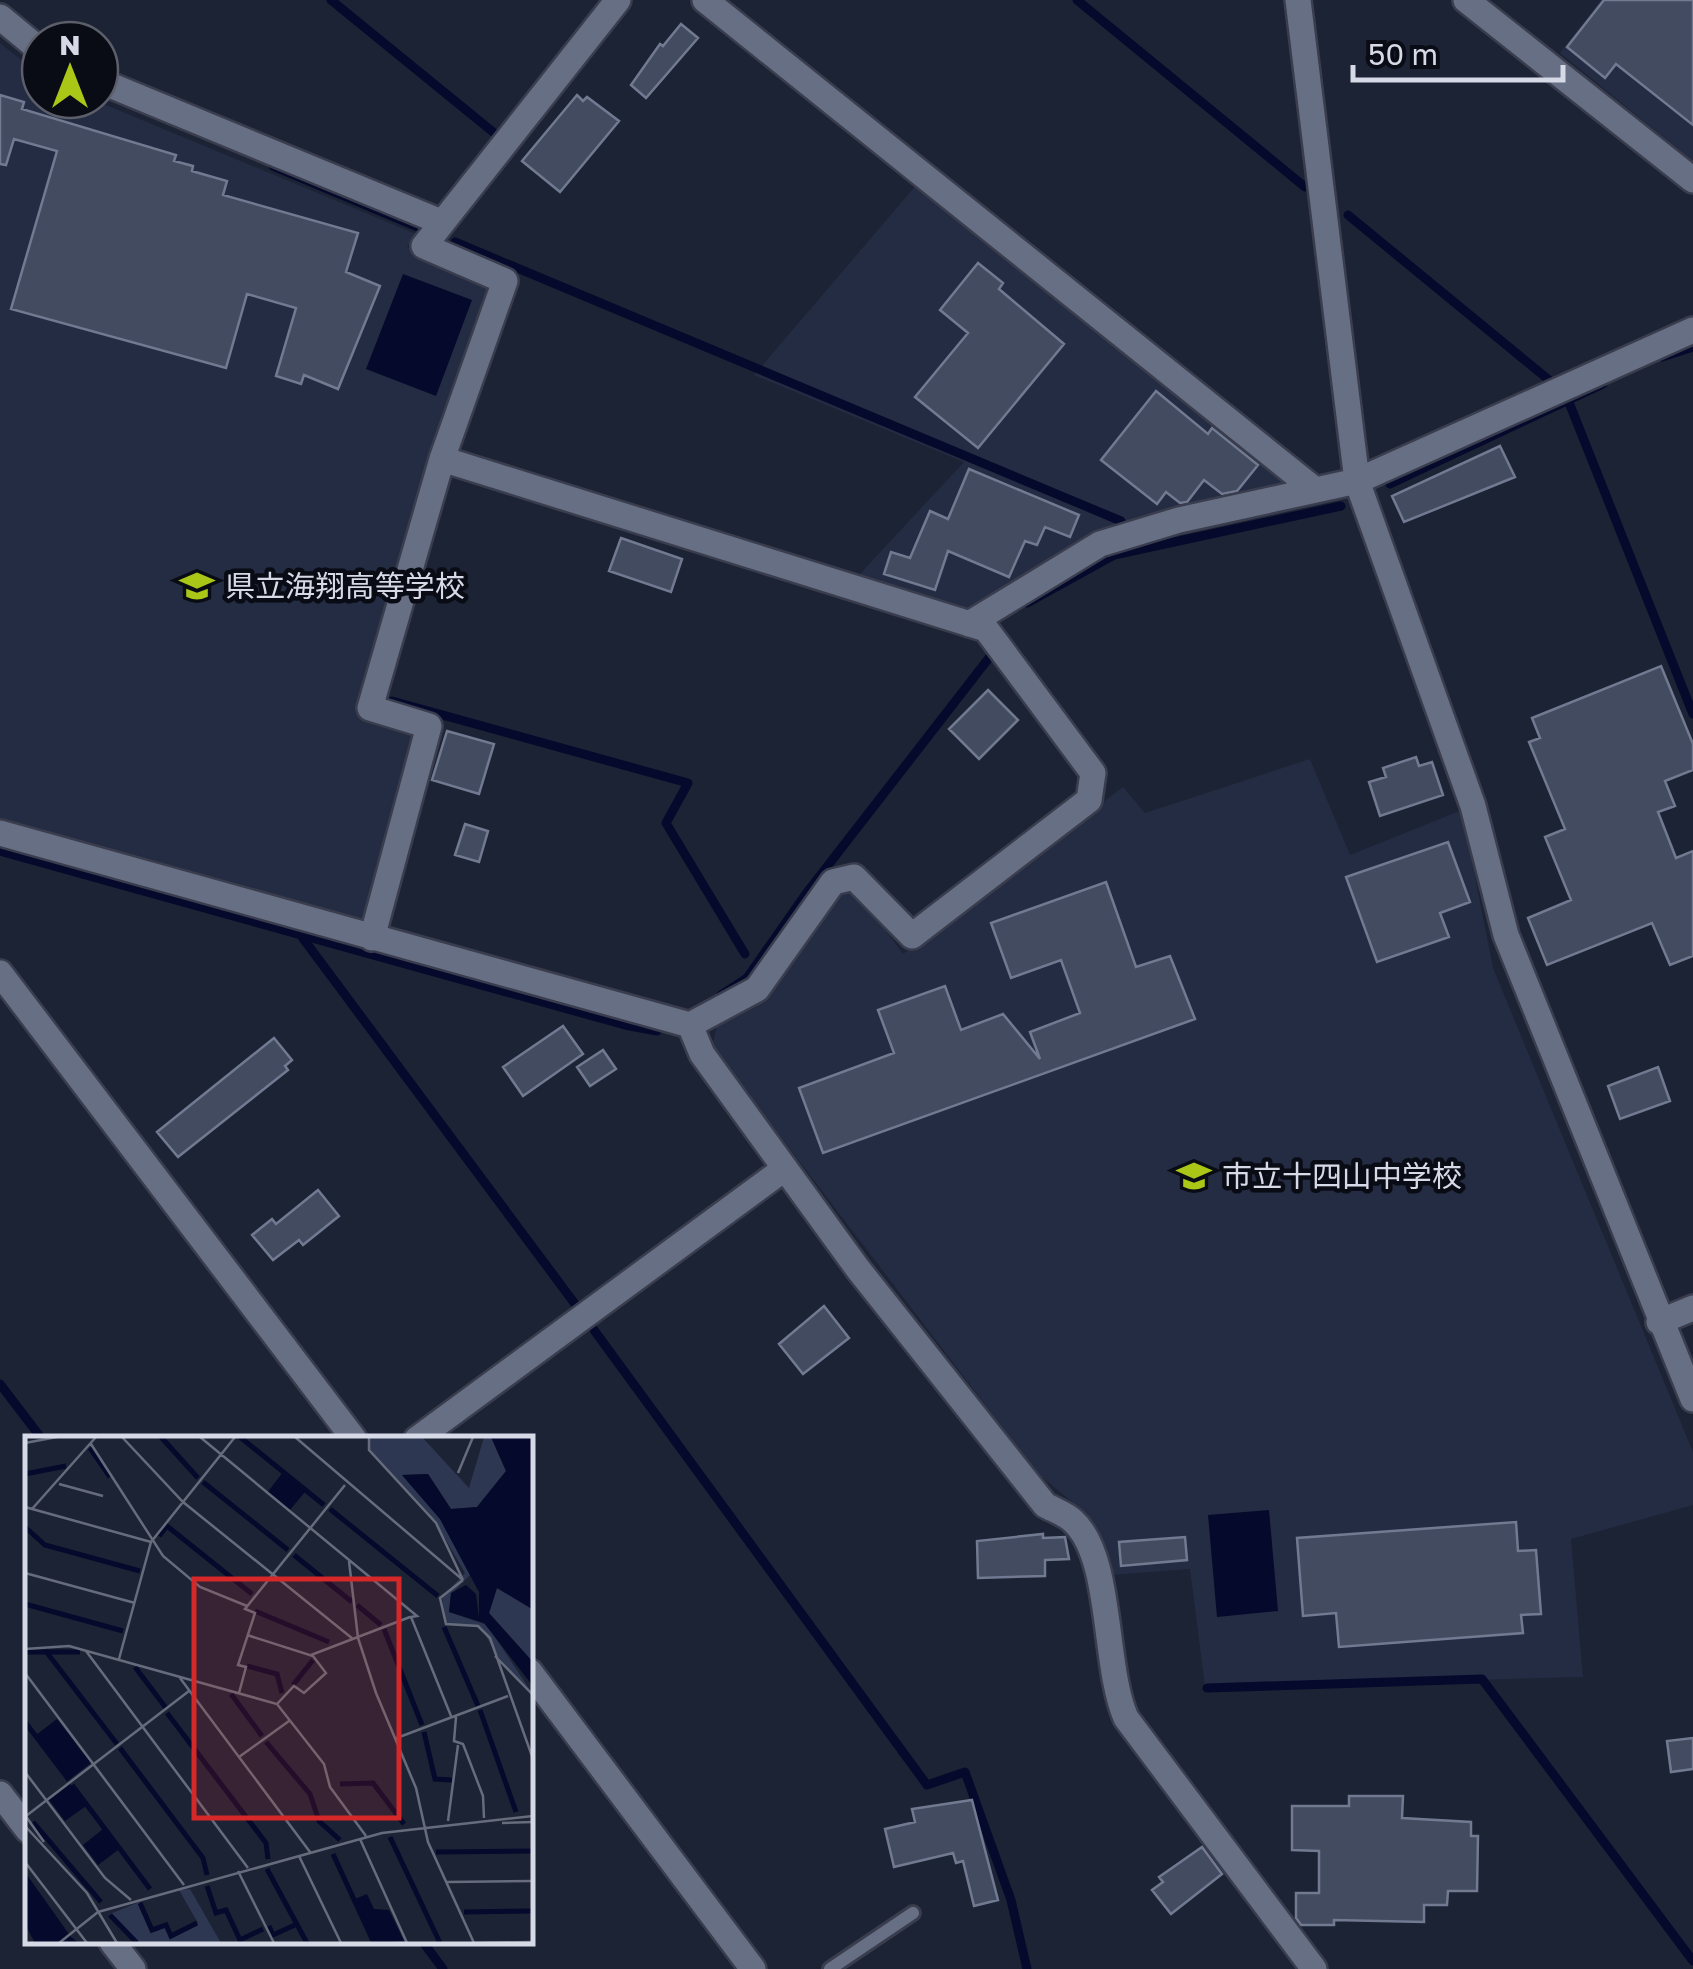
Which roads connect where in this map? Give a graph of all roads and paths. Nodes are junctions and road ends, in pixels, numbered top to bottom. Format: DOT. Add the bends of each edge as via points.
graph roads {
  1 [pos="618,0"];
  2 [pos="705,0"];
  3 [pos="1298,0"];
  4 [pos="1466,0"];
  5 [pos="0,17"];
  6 [pos="20,34"];
  7 [pos="120,89"];
  8 [pos="1693,180"];
  9 [pos="441,222"];
  10 [pos="1693,330"];
  11 [pos="442,459"];
  12 [pos="1358,480"];
  13 [pos="1314,489"];
  14 [pos="968,624"];
  15 [pos="0,833"];
  16 [pos="372,938"];
  17 [pos="0,973"];
  18 [pos="690,1026"];
  19 [pos="784,1168"];
  20 [pos="1693,1308"];
  21 [pos="1658,1322"];
  22 [pos="1693,1398"];
  23 [pos="352,1436"];
  24 [pos="421,1436"];
  25 [pos="532,1675"];
  26 [pos="0,1794"];
  27 [pos="25,1826"];
  28 [pos="913,1913"];
  29 [pos="114,1944"];
  30 [pos="133,1969"];
  31 [pos="753,1969"];
  32 [pos="830,1969"];
  33 [pos="1314,1969"];
  1 -- 9 [label="street"];
  2 -- 13 [label="street"];
  3 -- 12 [label="street"];
  4 -- 8 [label="street"];
  5 -- 6 [label="street"];
  7 -- 9 [label="street"];
  9 -- 11 [label="street" via="424,246 506,281"];
  10 -- 12 [label="street"];
  11 -- 14 [label="street"];
  11 -- 16 [label="street" via="370,708 429,726"];
  12 -- 13 [label="street"];
  12 -- 21 [label="street" via="1473,806 1506,935"];
  13 -- 14 [label="street" via="1100,544"];
  14 -- 18 [label="street" via="986,629 1094,774 1089,800 912,936 854,877 832,882 756,989"];
  15 -- 16 [label="street"];
  16 -- 18 [label="street"];
  17 -- 23 [label="street"];
  18 -- 19 [label="street" via="702,1054"];
  19 -- 24 [label="street"];
  19 -- 33 [label="street" via="1045,1505 1075,1522 1098,1568 1116,1694 1126,1718"];
  20 -- 21 [label="street"];
  21 -- 22 [label="street"];
  25 -- 31 [label="street"];
  26 -- 27 [label="street"];
  28 -- 32 [label="lane"];
  29 -- 30 [label="street"];
}
